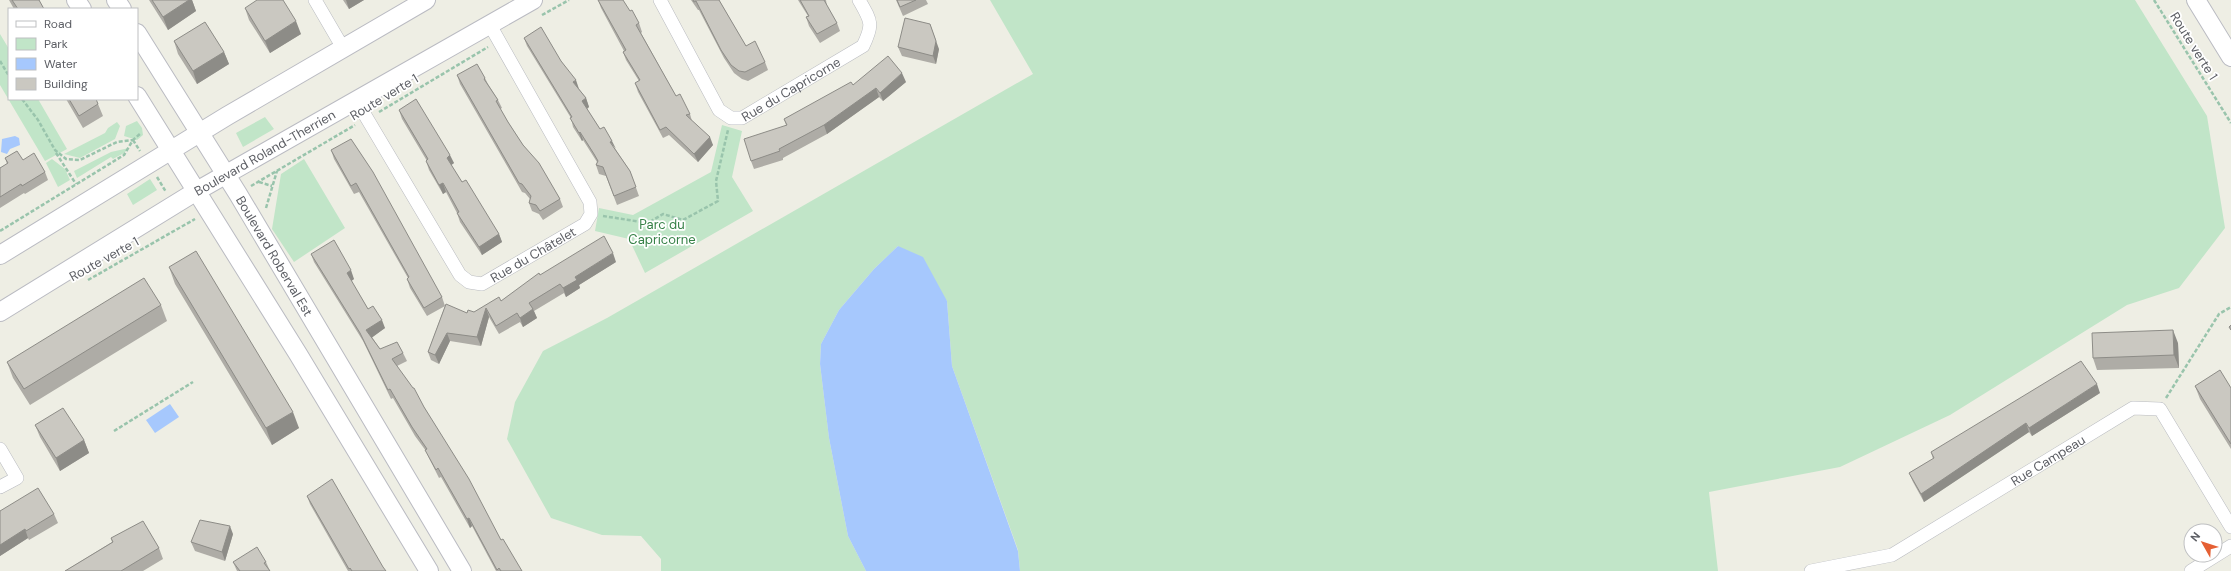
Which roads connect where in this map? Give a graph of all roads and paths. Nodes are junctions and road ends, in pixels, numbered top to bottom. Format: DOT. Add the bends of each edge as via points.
graph roads {
  1 [pos="315,0"];
  2 [pos="426,0"];
  3 [pos="533,0"];
  4 [pos="569,0"];
  5 [pos="660,0"];
  6 [pos="859,0"];
  7 [pos="2154,0"];
  8 [pos="2196,0"];
  9 [pos="537,18"];
  10 [pos="490,24"];
  11 [pos="138,35"];
  12 [pos="499,40"];
  13 [pos="343,48"];
  14 [pos="2231,57"];
  15 [pos="0,60"];
  16 [pos="8,74"];
  17 [pos="138,98"];
  18 [pos="23,100"];
  19 [pos="356,100"];
  20 [pos="731,118"];
  21 [pos="367,119"];
  22 [pos="2231,123"];
  23 [pos="199,133"];
  24 [pos="133,140"];
  25 [pos="55,150"];
  26 [pos="171,151"];
  27 [pos="149,164"];
  28 [pos="277,171"];
  29 [pos="226,174"];
  30 [pos="258,182"];
  31 [pos="76,184"];
  32 [pos="272,186"];
  33 [pos="195,192"];
  34 [pos="238,194"];
  35 [pos="174,205"];
  36 [pos="208,212"];
  37 [pos="591,214"];
  38 [pos="187,224"];
  39 [pos="259,230"];
  40 [pos="0,231"];
  41 [pos="0,255"];
  42 [pos="83,282"];
  43 [pos="2231,307"];
  44 [pos="0,312"];
  45 [pos="193,382"];
  46 [pos="2160,409"];
  47 [pos="371,418"];
  48 [pos="114,431"];
  49 [pos="346,433"];
  50 [pos="0,449"];
  51 [pos="0,487"];
  52 [pos="2231,527"];
  53 [pos="2231,546"];
  54 [pos="429,571"];
  55 [pos="462,571"];
  56 [pos="1811,571"];
  57 [pos="2191,571"];
  1 -- 13 [label="street"];
  2 -- 13 [label="street"];
  3 -- 10 [label="street, Boulevard Roland-Therrien"];
  4 -- 9 [label="path"];
  5 -- 20 [label="street, Rue du Capricorne" via="719,110"];
  6 -- 20 [label="street, Rue du Capricorne" via="868,15 871,31 863,46 742,118"];
  7 -- 22 [label="path, Route verte 1"];
  8 -- 14 [label="street"];
  10 -- 12 [label="street"];
  10 -- 19 [label="street, Boulevard Roland-Therrien"];
  11 -- 23 [label="street, Boulevard Roberval Est"];
  12 -- 21 [label="path, Route verte 1"];
  12 -- 37 [label="street" via="590,202"];
  13 -- 23 [label="street"];
  15 -- 16 [label="path"];
  17 -- 26 [label="street"];
  18 -- 25 [label="path"];
  19 -- 21 [label="street, Rue du Châtelet"];
  19 -- 29 [label="street, Boulevard Roland-Therrien"];
  20 -- 37 [label="path" via="716,181 718,200 683,220 663,214 648,223"];
  21 -- 28 [label="path, Route verte 1"];
  21 -- 37 [label="street, Rue du Châtelet" via="460,274 469,282 482,284 585,224"];
  23 -- 26 [label="street"];
  23 -- 29 [label="street, Boulevard Roberval Est"];
  24 -- 25 [label="path" via="117,142 80,160 66,159"];
  24 -- 27 [label="path"];
  24 -- 31 [label="path" via="124,155"];
  25 -- 31 [label="path"];
  26 -- 27 [label="street"];
  26 -- 33 [label="street"];
  27 -- 35 [label="path"];
  27 -- 41 [label="street"];
  28 -- 30 [label="path, Route verte 1"];
  28 -- 32 [label="path"];
  29 -- 33 [label="street, Boulevard Roland-Therrien"];
  29 -- 34 [label="street, Boulevard Roberval Est"];
  30 -- 32 [label="path"];
  30 -- 34 [label="path, Route verte 1"];
  31 -- 40 [label="path"];
  32 -- 39 [label="path"];
  33 -- 35 [label="street, Boulevard Roland-Therrien"];
  33 -- 36 [label="street"];
  34 -- 39 [label="street, Boulevard Roberval Est"];
  35 -- 38 [label="path"];
  35 -- 44 [label="street, Boulevard Roland-Therrien"];
  36 -- 38 [label="path, Route verte 1"];
  36 -- 49 [label="street"];
  38 -- 42 [label="path, Route verte 1"];
  39 -- 47 [label="street, Boulevard Roberval Est"];
  43 -- 46 [label="path" via="2220,314"];
  45 -- 48 [label="path"];
  46 -- 52 [label="street"];
  46 -- 56 [label="street, Rue Campeau" via="2133,408 1892,556"];
  47 -- 49 [label="street"];
  47 -- 55 [label="street, Boulevard Roberval Est"];
  49 -- 54 [label="street"];
  50 -- 51 [label="street" via="17,478"];
  53 -- 57 [label="street"];
}
